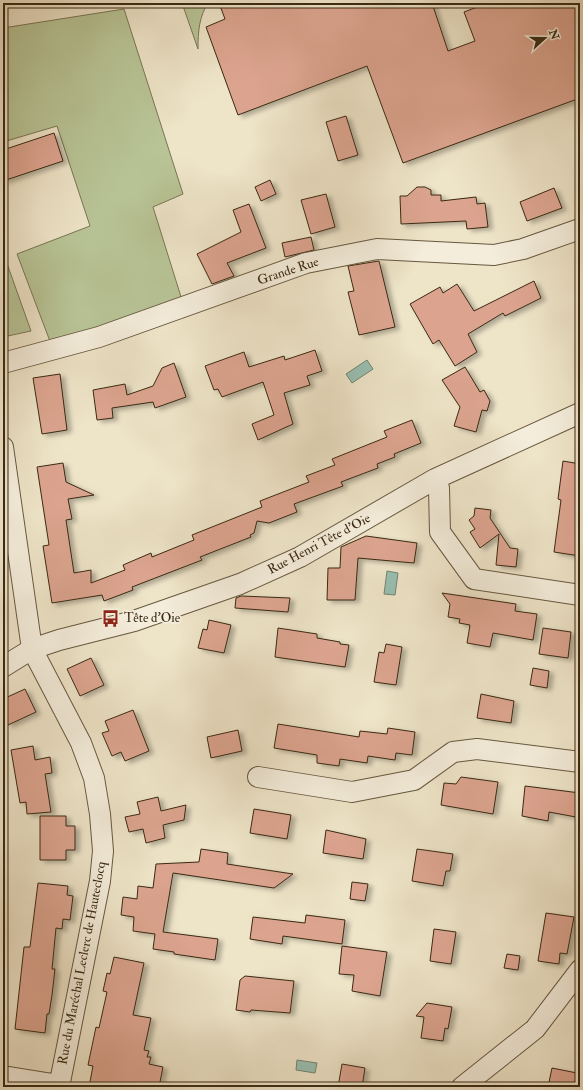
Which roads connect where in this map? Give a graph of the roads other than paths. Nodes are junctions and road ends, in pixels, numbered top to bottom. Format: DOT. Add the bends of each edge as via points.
graph roads {
  1 [pos="580,229"];
  2 [pos="3,363"];
  3 [pos="580,413"];
  4 [pos="3,447"];
  5 [pos="435,479"];
  6 [pos="580,595"];
  7 [pos="32,649"];
  8 [pos="3,666"];
  9 [pos="580,762"];
  10 [pos="258,777"];
  11 [pos="580,970"];
  12 [pos="3,1076"];
  13 [pos="59,1086"];
  14 [pos="462,1087"];
  1 -- 2 [label="street, Grande Rue" via="523,249 494,255 377,249 306,263 99,337"];
  3 -- 5 [label="street, Rue Henri Tête d'Oie"];
  4 -- 7 [label="street, Rue du Maréchal Leclerc de Hauteclocq"];
  5 -- 6 [label="street" via="439,488 440,532 474,579"];
  5 -- 7 [label="street, Rue Henri Tête d'Oie" via="300,557 240,584 134,622"];
  7 -- 8 [label="street, Rue Henri Tête d'Oie"];
  7 -- 13 [label="street, Rue du Maréchal Leclerc de Hauteclocq" via="81,743 94,778 103,851 100,880"];
  9 -- 10 [label="street" via="477,749 453,752 414,780 352,792"];
  11 -- 14 [label="street" via="535,1029"];
  12 -- 13 [label="street"];
}
